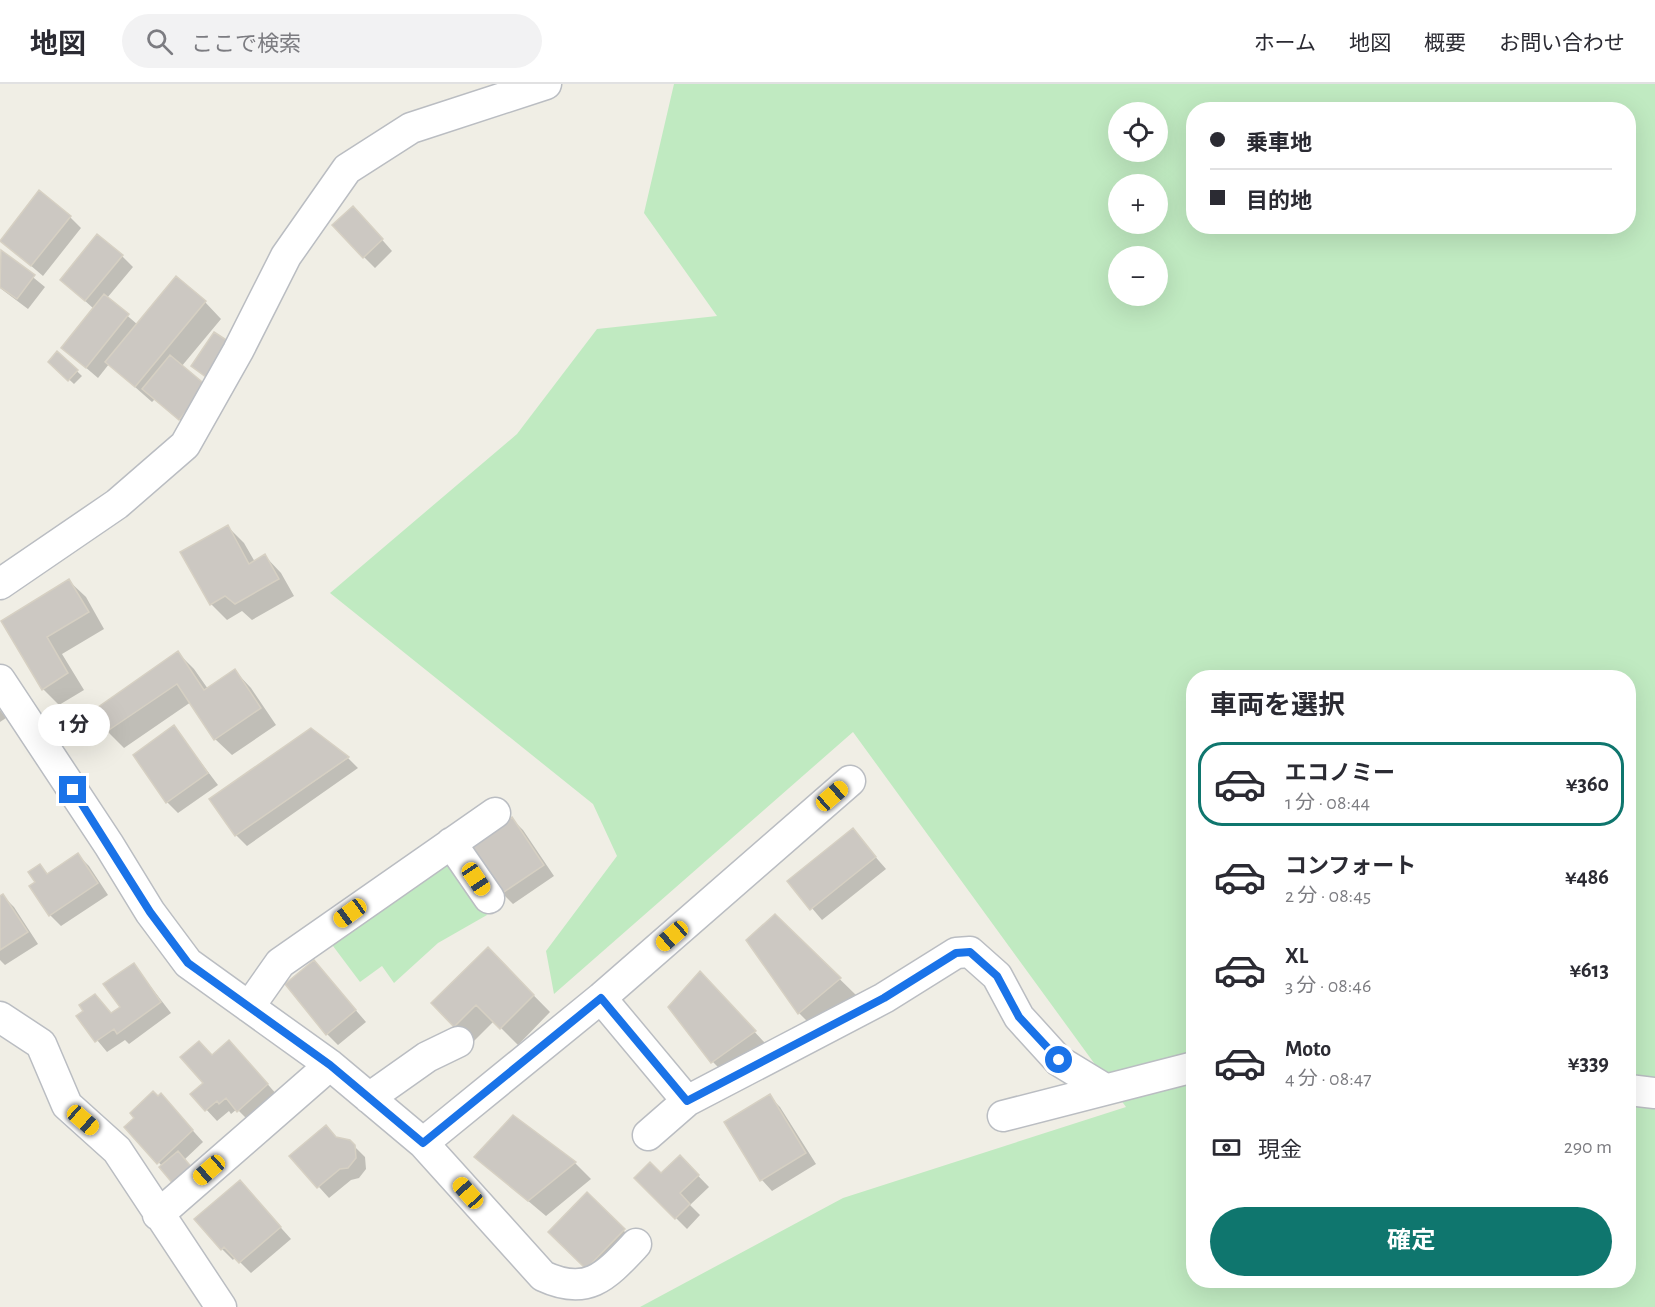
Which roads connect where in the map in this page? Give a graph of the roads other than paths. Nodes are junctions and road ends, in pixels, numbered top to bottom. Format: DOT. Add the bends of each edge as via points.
graph roads {
  1 [pos="546,84"];
  2 [pos="0,584"];
  3 [pos="0,680"];
  4 [pos="850,781"];
  5 [pos="495,813"];
  6 [pos="451,843"];
  7 [pos="489,898"];
  8 [pos="601,998"];
  9 [pos="249,1007"];
  10 [pos="0,1017"];
  11 [pos="458,1042"];
  12 [pos="330,1065"];
  13 [pos="1186,1069"];
  14 [pos="1105,1089"];
  15 [pos="1636,1091"];
  16 [pos="1655,1093"];
  17 [pos="369,1098"];
  18 [pos="687,1101"];
  19 [pos="1003,1116"];
  20 [pos="648,1135"];
  21 [pos="423,1143"];
  22 [pos="158,1215"];
  23 [pos="636,1244"];
  24 [pos="220,1307"];
  1 -- 2 [label="street" via="411,128 347,169 286,256 185,444 117,504"];
  3 -- 9 [label="street" via="150,912 188,963"];
  4 -- 8 [label="street"];
  5 -- 6 [label="street"];
  6 -- 7 [label="street"];
  6 -- 9 [label="street" via="280,963"];
  8 -- 18 [label="street"];
  8 -- 21 [label="street"];
  9 -- 12 [label="street"];
  10 -- 22 [label="street" via="40,1044 66,1105 117,1150"];
  11 -- 17 [label="street" via="427,1057"];
  12 -- 17 [label="street"];
  12 -- 22 [label="street"];
  13 -- 14 [label="street"];
  14 -- 18 [label="street" via="1059,1060 1019,1017 997,976 970,952 956,953 884,998"];
  14 -- 19 [label="street"];
  15 -- 16 [label="street"];
  17 -- 21 [label="street"];
  18 -- 20 [label="street"];
  21 -- 23 [label="street" via="543,1276 563,1285 596,1281 608,1274"];
  22 -- 24 [label="street"];
}
